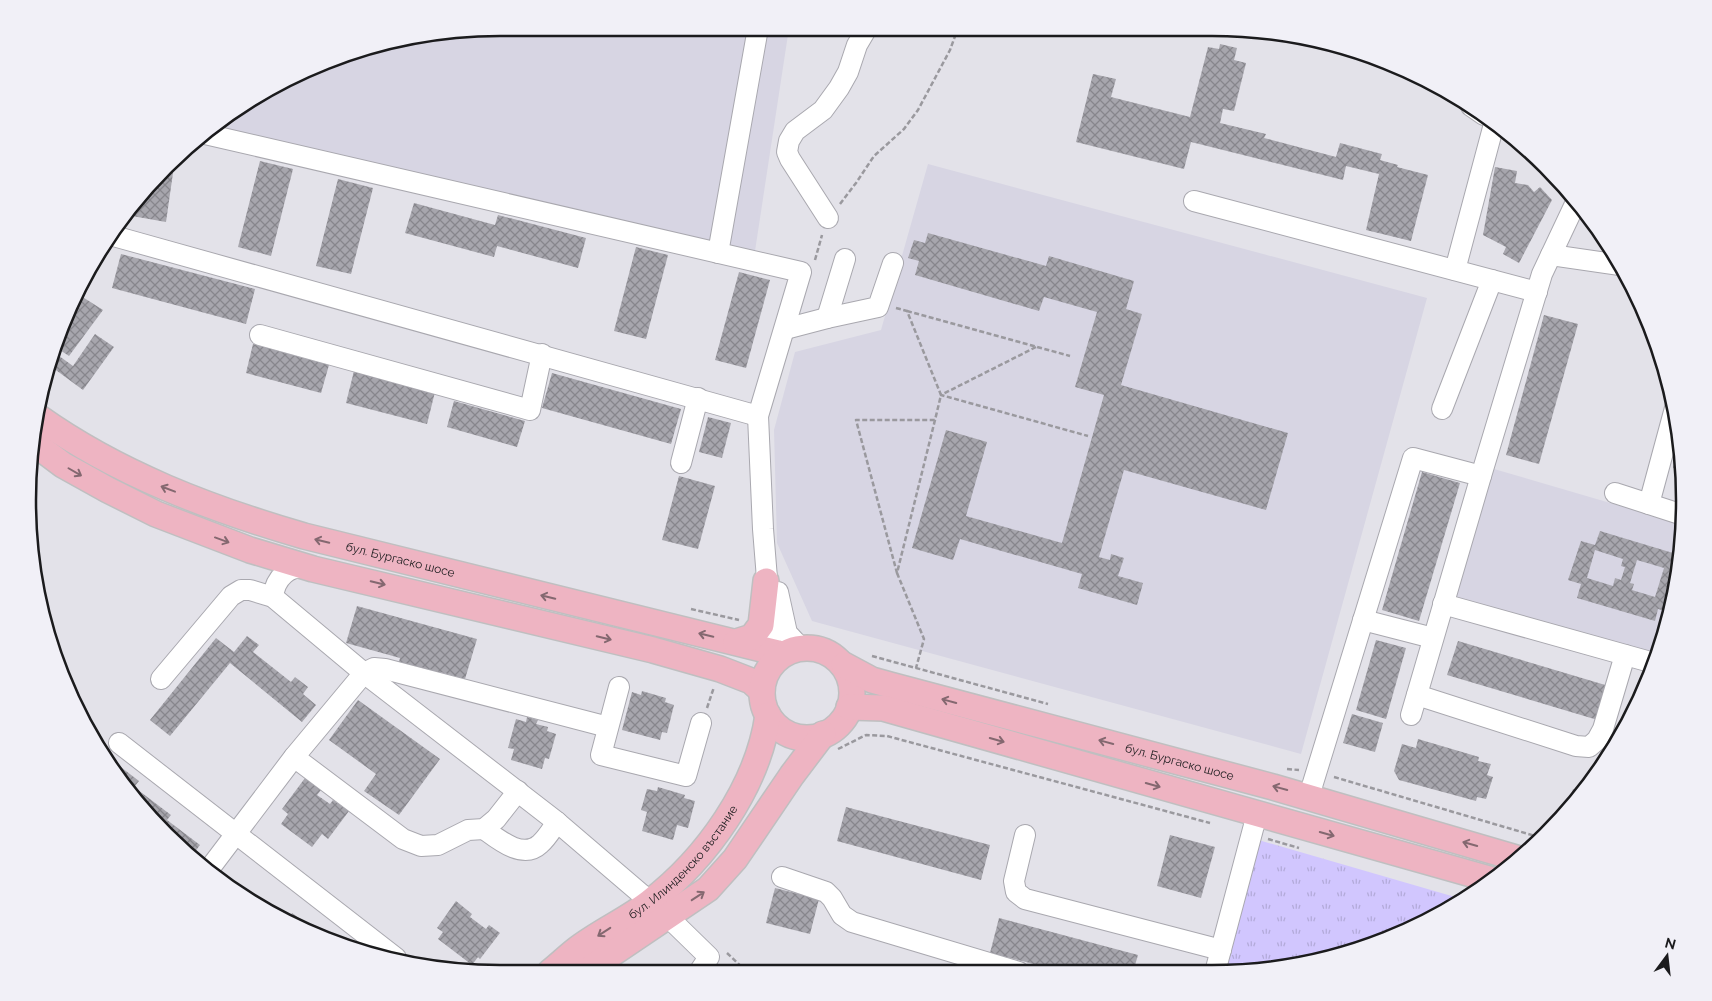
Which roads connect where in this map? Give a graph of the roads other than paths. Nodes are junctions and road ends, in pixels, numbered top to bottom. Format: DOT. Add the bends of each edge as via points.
graph roads {
  1 [pos="757,36"];
  2 [pos="858,36"];
  3 [pos="1492,131"];
  4 [pos="213,136"];
  5 [pos="1194,200"];
  6 [pos="1573,209"];
  7 [pos="828,218"];
  8 [pos="119,236"];
  9 [pos="718,253"];
  10 [pos="1551,255"];
  11 [pos="845,259"];
  12 [pos="893,263"];
  13 [pos="1611,264"];
  14 [pos="1455,270"];
  15 [pos="1492,280"];
  16 [pos="1537,292"];
  17 [pos="827,318"];
  18 [pos="785,329"];
  19 [pos="260,335"];
  20 [pos="542,354"];
  21 [pos="698,398"];
  22 [pos="1442,409"];
  23 [pos="758,416"];
  24 [pos="43,421"];
  25 [pos="1670,427"];
  26 [pos="39,447"];
  27 [pos="682,463"];
  28 [pos="1481,476"];
  29 [pos="1615,493"];
  30 [pos="1649,504"];
  31 [pos="1676,513"];
  32 [pos="763,529"];
  33 [pos="250,550"];
  34 [pos="313,569"];
  35 [pos="766,581"];
  36 [pos="273,597"];
  37 [pos="1443,604"];
  38 [pos="1363,620"];
  39 [pos="1433,638"];
  40 [pos="736,642"];
  41 [pos="781,655"];
  42 [pos="1625,655"];
  43 [pos="1646,662"];
  44 [pos="844,665"];
  45 [pos="364,672"];
  46 [pos="161,679"];
  47 [pos="619,687"];
  48 [pos="762,691"];
  49 [pos="1417,695"];
  50 [pos="849,707"];
  51 [pos="768,715"];
  52 [pos="1411,716"];
  53 [pos="701,723"];
  54 [pos="608,727"];
  55 [pos="829,742"];
  56 [pos="119,744"];
  57 [pos="294,757"];
  58 [pos="518,791"];
  59 [pos="1309,796"];
  60 [pos="557,822"];
  61 [pos="1254,824"];
  62 [pos="484,829"];
  63 [pos="236,834"];
  64 [pos="1025,835"];
  65 [pos="1510,856"];
  66 [pos="213,865"];
  67 [pos="782,877"];
  68 [pos="1482,877"];
  69 [pos="658,909"];
  70 [pos="386,950"];
  71 [pos="1221,950"];
  72 [pos="558,965"];
  73 [pos="593,965"];
  74 [pos="704,965"];
  75 [pos="978,965"];
  76 [pos="1217,965"];
  1 -- 9 [label="street"];
  2 -- 7 [label="street" via="848,72 839,88 823,110 788,140 790,160"];
  3 -- 14 [label="street"];
  4 -- 9 [label="street"];
  5 -- 14 [label="street"];
  6 -- 10 [label="street"];
  8 -- 20 [label="street"];
  9 -- 18 [label="street" via="801,272"];
  10 -- 13 [label="street"];
  10 -- 16 [label="street"];
  11 -- 17 [label="street"];
  12 -- 17 [label="street" via="878,307"];
  14 -- 15 [label="street"];
  15 -- 16 [label="street"];
  15 -- 22 [label="street"];
  16 -- 28 [label="street"];
  17 -- 18 [label="street"];
  18 -- 23 [label="street"];
  19 -- 20 [label="street" via="530,410"];
  20 -- 21 [label="street"];
  21 -- 23 [label="street"];
  21 -- 27 [label="street"];
  23 -- 32 [label="street"];
  40 -- 24 [label="main road, бул. Бургаско шосе, one-way" via="252,521 155,484 64,436"];
  25 -- 30 [label="street"];
  26 -- 33 [label="main road, one-way" via="63,465 156,514"];
  28 -- 37 [label="street"];
  28 -- 38 [label="street" via="1413,458"];
  29 -- 30 [label="street"];
  30 -- 31 [label="street"];
  32 -- 35 [label="street"];
  32 -- 41 [label="street" via="788,633"];
  33 -- 34 [label="main road"];
  33 -- 36 [label="street" via="266,570"];
  34 -- 36 [label="street" via="297,567 283,574 277,581"];
  34 -- 48 [label="main road, one-way" via="661,652 728,672 751,681"];
  35 -- 40 [label="main road" via="761,625 752,637"];
  35 -- 41 [label="street" via="771,628"];
  36 -- 45 [label="street"];
  36 -- 46 [label="street" via="250,590 241,590 232,596"];
  37 -- 39 [label="street"];
  37 -- 42 [label="street"];
  38 -- 39 [label="street"];
  38 -- 59 [label="street"];
  39 -- 49 [label="street"];
  40 -- 41 [label="main road, бул. Бургаско шосе"];
  41 -- 44 [label="main road" via="813,648 825,651"];
  41 -- 48 [label="main road" via="764,678"];
  42 -- 43 [label="street"];
  42 -- 49 [label="street" via="1603,730 1588,747 1576,746"];
  44 -- 50 [label="main road" via="852,693"];
  59 -- 44 [label="main road, бул. Бургаско шосе, one-way" via="872,680"];
  45 -- 54 [label="street" via="386,668"];
  45 -- 57 [label="street"];
  45 -- 58 [label="street"];
  47 -- 54 [label="street"];
  48 -- 51 [label="main road"];
  49 -- 52 [label="street"];
  50 -- 55 [label="main road" via="834,728"];
  50 -- 61 [label="main road, one-way" via="883,708"];
  51 -- 55 [label="main road" via="778,727 793,735"];
  51 -- 69 [label="main road, бул. Илинденско въстание" via="752,770 725,821"];
  53 -- 54 [label="street" via="686,776 601,755"];
  69 -- 55 [label="main road, бул. Илинденско въстание, one-way" via="708,889 736,859 792,775"];
  56 -- 63 [label="street"];
  57 -- 62 [label="street" via="403,839 420,846 438,845 468,830"];
  57 -- 63 [label="street"];
  58 -- 60 [label="street"];
  58 -- 62 [label="street"];
  65 -- 59 [label="main road, бул. Бургаско шосе, one-way"];
  60 -- 62 [label="street" via="540,845 530,850 504,844"];
  60 -- 69 [label="street"];
  61 -- 68 [label="main road, one-way"];
  61 -- 71 [label="street"];
  63 -- 66 [label="street"];
  63 -- 70 [label="street"];
  64 -- 71 [label="street" via="1014,880 1016,892 1025,899"];
  67 -- 75 [label="street" via="826,892 842,915 852,922"];
  69 -- 72 [label="main road, бул. Илинденско въстание, one-way" via="576,950"];
  69 -- 73 [label="main road, бул. Илинденско въстание"];
  69 -- 74 [label="street" via="709,958"];
  71 -- 76 [label="street"];
}
